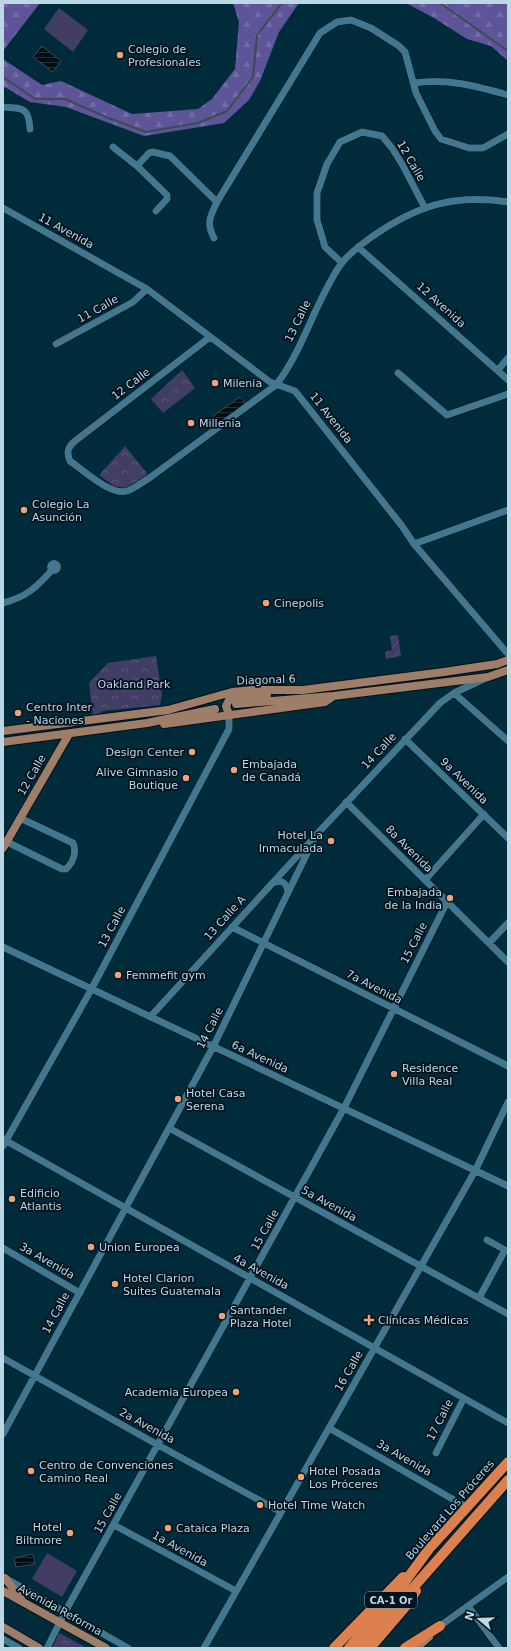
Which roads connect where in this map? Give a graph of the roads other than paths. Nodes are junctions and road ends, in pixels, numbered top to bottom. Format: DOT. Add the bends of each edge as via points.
graph roads {
  1 [pos="414,83"];
  2 [pos="508,95"];
  3 [pos="3,107"];
  4 [pos="30,128"];
  5 [pos="508,134"];
  6 [pos="114,147"];
  7 [pos="137,166"];
  8 [pos="508,201"];
  9 [pos="217,202"];
  10 [pos="3,208"];
  11 [pos="425,208"];
  12 [pos="156,211"];
  13 [pos="214,238"];
  14 [pos="358,247"];
  15 [pos="342,263"];
  16 [pos="147,289"];
  17 [pos="210,337"];
  18 [pos="56,344"];
  19 [pos="508,358"];
  20 [pos="498,370"];
  21 [pos="398,373"];
  22 [pos="508,380"];
  23 [pos="276,385"];
  24 [pos="508,394"];
  25 [pos="121,492"];
  26 [pos="508,510"];
  27 [pos="414,544"];
  28 [pos="52,570"];
  29 [pos="3,603"];
  30 [pos="508,654"];
  31 [pos="508,660"];
  32 [pos="508,670"];
  33 [pos="488,677"];
  34 [pos="291,691"];
  35 [pos="454,693"];
  36 [pos="333,696"];
  37 [pos="236,704"];
  38 [pos="215,709"];
  39 [pos="229,715"];
  40 [pos="219,717"];
  41 [pos="147,723"];
  42 [pos="24,728"];
  43 [pos="229,729"];
  44 [pos="3,731"];
  45 [pos="69,734"];
  46 [pos="42,737"];
  47 [pos="405,739"];
  48 [pos="508,741"];
  49 [pos="3,742"];
  50 [pos="54,758"];
  51 [pos="346,802"];
  52 [pos="484,814"];
  53 [pos="20,818"];
  54 [pos="316,835"];
  55 [pos="508,838"];
  56 [pos="5,845"];
  57 [pos="297,856"];
  58 [pos="305,858"];
  59 [pos="425,880"];
  60 [pos="272,884"];
  61 [pos="288,893"];
  62 [pos="447,902"];
  63 [pos="508,923"];
  64 [pos="232,927"];
  65 [pos="264,943"];
  66 [pos="489,943"];
  67 [pos="3,947"];
  68 [pos="508,962"];
  69 [pos="91,990"];
  70 [pos="393,1009"];
  71 [pos="150,1017"];
  72 [pos="213,1047"];
  73 [pos="508,1066"];
  74 [pos="508,1102"];
  75 [pos="344,1108"];
  76 [pos="169,1128"];
  77 [pos="4,1142"];
  78 [pos="475,1171"];
  79 [pos="508,1186"];
  80 [pos="295,1198"];
  81 [pos="126,1208"];
  82 [pos="487,1240"];
  83 [pos="3,1248"];
  84 [pos="506,1251"];
  85 [pos="421,1266"];
  86 [pos="250,1278"];
  87 [pos="80,1293"];
  88 [pos="479,1298"];
  89 [pos="508,1314"];
  90 [pos="374,1348"];
  91 [pos="3,1358"];
  92 [pos="34,1376"];
  93 [pos="464,1398"];
  94 [pos="508,1423"];
  95 [pos="329,1428"];
  96 [pos="3,1434"];
  97 [pos="158,1445"];
  98 [pos="436,1453"];
  99 [pos="508,1462"];
  100 [pos="508,1480"];
  101 [pos="468,1508"];
  102 [pos="281,1512"];
  103 [pos="114,1525"];
  104 [pos="429,1549"];
  105 [pos="508,1577"];
  106 [pos="4,1578"];
  107 [pos="419,1581"];
  108 [pos="3,1591"];
  109 [pos="236,1592"];
  110 [pos="23,1602"];
  111 [pos="468,1606"];
  112 [pos="65,1612"];
  113 [pos="60,1622"];
  114 [pos="440,1626"];
  115 [pos="3,1627"];
  116 [pos="3,1639"];
  117 [pos="33,1646"];
  118 [pos="419,1647"];
  119 [pos="19,1648"];
  120 [pos="39,1648"];
  121 [pos="47,1648"];
  122 [pos="106,1648"];
  123 [pos="128,1648"];
  124 [pos="204,1648"];
  125 [pos="334,1648"];
  126 [pos="349,1648"];
  127 [pos="360,1648"];
  128 [pos="370,1648"];
  129 [pos="405,1648"];
  130 [pos="499,1648"];
  1 -- 2 [label="street" via="456,82"];
  1 -- 5 [label="street" via="416,93 441,139 469,148 482,148"];
  1 -- 9 [label="street" via="405,52 399,46 371,28 351,20 337,22 320,33"];
  3 -- 4 [label="street" via="26,111 30,117"];
  6 -- 7 [label="street"];
  7 -- 9 [label="street" via="149,153 170,156"];
  7 -- 12 [label="street" via="167,195 167,199"];
  8 -- 11 [label="street, 13 Calle" via="451,200"];
  9 -- 13 [label="street" via="208,227"];
  10 -- 16 [label="street, 11 Avenida"];
  11 -- 14 [label="street, 13 Calle" via="393,223"];
  11 -- 15 [label="street, 12 Calle" via="399,159 382,136 362,132 340,142 327,164 317,193 317,220 325,247"];
  14 -- 15 [label="street, 13 Calle"];
  14 -- 20 [label="street, 12 Avenida"];
  15 -- 23 [label="street, 13 Calle" via="289,366"];
  16 -- 17 [label="street, 11 Avenida"];
  16 -- 18 [label="street, 11 Calle" via="133,302"];
  17 -- 23 [label="street, 11 Avenida"];
  17 -- 25 [label="street, 12 Calle" via="70,446 70,461 108,488"];
  19 -- 20 [label="street"];
  20 -- 22 [label="street, 12 Avenida"];
  21 -- 24 [label="street" via="447,415"];
  23 -- 25 [label="street, 13 Calle" via="148,479"];
  23 -- 27 [label="street, 11 Avenida" via="294,391 300,397"];
  26 -- 27 [label="street"];
  27 -- 30 [label="street, 11 Avenida"];
  28 -- 29 [label="street" via="20,598"];
  31 -- 34 [label="main road, Diagonal 6" via="438,673"];
  32 -- 33 [label="main road, Diagonal 6"];
  33 -- 35 [label="street, 14 Calle"];
  33 -- 36 [label="main road, Diagonal 6"];
  34 -- 39 [label="main road" via="286,694 230,698 226,706"];
  34 -- 42 [label="main road, Diagonal 6" via="232,692 166,710"];
  35 -- 47 [label="street, 14 Calle" via="440,703"];
  35 -- 48 [label="street"];
  36 -- 37 [label="main road, Diagonal 6"];
  36 -- 39 [label="main road, Diagonal 6" via="325,702"];
  38 -- 41 [label="main road"];
  39 -- 40 [label="main road, Diagonal 6"];
  39 -- 43 [label="street, 13 Calle"];
  40 -- 41 [label="main road, Diagonal 6" via="162,725"];
  40 -- 43 [label="street" via="227,721"];
  41 -- 45 [label="main road"];
  42 -- 44 [label="main road, Diagonal 6"];
  42 -- 46 [label="main road"];
  43 -- 69 [label="street, 13 Calle"];
  45 -- 46 [label="main road"];
  45 -- 50 [label="main road, 12 Calle"];
  46 -- 49 [label="main road"];
  46 -- 50 [label="main road" via="54,743"];
  47 -- 51 [label="street, 14 Calle"];
  47 -- 52 [label="street, 9a Avenida"];
  50 -- 53 [label="main road, 12 Calle"];
  51 -- 54 [label="street, 14 Calle"];
  51 -- 59 [label="street, 8a Avenida"];
  52 -- 55 [label="street, 9a Avenida"];
  52 -- 59 [label="street"];
  53 -- 56 [label="main road, 12 Calle"];
  53 -- 56 [label="street" via="73,844 75,854 70,866 62,869"];
  54 -- 57 [label="street, 13 Calle A"];
  54 -- 58 [label="street, 14 Calle"];
  57 -- 58 [label="street" via="303,854"];
  57 -- 60 [label="street, 13 Calle A"];
  58 -- 61 [label="street, 14 Calle"];
  59 -- 62 [label="street, 8a Avenida"];
  60 -- 61 [label="street" via="283,882"];
  60 -- 64 [label="street, 13 Calle A"];
  61 -- 65 [label="street, 14 Calle"];
  62 -- 66 [label="street, 8a Avenida"];
  62 -- 70 [label="street, 15 Calle"];
  63 -- 66 [label="street"];
  64 -- 65 [label="street, 7a Avenida"];
  64 -- 71 [label="street, 13 Calle A"];
  65 -- 70 [label="street, 7a Avenida"];
  65 -- 72 [label="street, 14 Calle"];
  66 -- 68 [label="street, 8a Avenida"];
  67 -- 69 [label="street, 6a Avenida"];
  69 -- 71 [label="street, 6a Avenida"];
  69 -- 77 [label="street, 13 Calle"];
  70 -- 73 [label="street, 7a Avenida"];
  70 -- 75 [label="street, 15 Calle"];
  71 -- 72 [label="street, 6a Avenida"];
  72 -- 75 [label="street, 6a Avenida"];
  72 -- 76 [label="street, 14 Calle"];
  74 -- 78 [label="street, 16 Calle"];
  75 -- 78 [label="street, 6a Avenida"];
  75 -- 80 [label="street, 15 Calle"];
  76 -- 80 [label="street, 5a Avenida"];
  76 -- 81 [label="street, 14 Calle"];
  77 -- 81 [label="street, 4a Avenida"];
  78 -- 79 [label="street, 6a Avenida"];
  78 -- 85 [label="street, 16 Calle"];
  80 -- 85 [label="street, 5a Avenida"];
  80 -- 86 [label="street, 15 Calle"];
  81 -- 86 [label="street, 4a Avenida"];
  81 -- 87 [label="street, 14 Calle"];
  82 -- 84 [label="street"];
  83 -- 87 [label="street, 3a Avenida"];
  84 -- 88 [label="street"];
  85 -- 88 [label="street, 5a Avenida"];
  85 -- 90 [label="street, 16 Calle"];
  86 -- 90 [label="street, 4a Avenida"];
  86 -- 97 [label="street, 15 Calle"];
  87 -- 92 [label="street, 14 Calle"];
  88 -- 89 [label="street, 5a Avenida"];
  90 -- 93 [label="street, 4a Avenida"];
  90 -- 95 [label="street, 16 Calle"];
  91 -- 92 [label="street, 2a Avenida"];
  92 -- 96 [label="street, 14 Calle"];
  92 -- 97 [label="street, 2a Avenida"];
  93 -- 94 [label="street, 4a Avenida"];
  93 -- 98 [label="street, 17 Calle"];
  95 -- 101 [label="street, 3a Avenida"];
  95 -- 102 [label="street, 16 Calle"];
  97 -- 102 [label="street, 2a Avenida"];
  97 -- 103 [label="street, 15 Calle"];
  99 -- 101 [label="highway, Boulevard Los Próceres / CA-1 Or"];
  100 -- 107 [label="highway, CA-1 Or"];
  101 -- 104 [label="highway, Boulevard Los Próceres / CA-1 Or"];
  102 -- 109 [label="street, 16 Calle"];
  103 -- 109 [label="street, 1a Avenida"];
  103 -- 112 [label="street, 15 Calle"];
  104 -- 125 [label="highway"];
  104 -- 126 [label="highway, Boulevard Los Próceres / CA-1 Or" via="398,1591"];
  105 -- 111 [label="street"];
  106 -- 110 [label="main road"];
  106 -- 112 [label="street"];
  107 -- 127 [label="highway, CA-1 Or"];
  107 -- 128 [label="highway" via="414,1595 406,1606"];
  108 -- 110 [label="main road, Avenida Reforma"];
  109 -- 124 [label="street, 16 Calle"];
  110 -- 113 [label="main road, Avenida Reforma"];
  111 -- 114 [label="street"];
  111 -- 130 [label="street"];
  112 -- 113 [label="street, 15 Calle"];
  112 -- 123 [label="street"];
  113 -- 121 [label="street, 15 Calle"];
  113 -- 122 [label="main road, Avenida Reforma"];
  114 -- 118 [label="main road"];
  114 -- 129 [label="highway"];
  115 -- 117 [label="main road"];
  116 -- 119 [label="street"];
  117 -- 120 [label="main road"];
}
